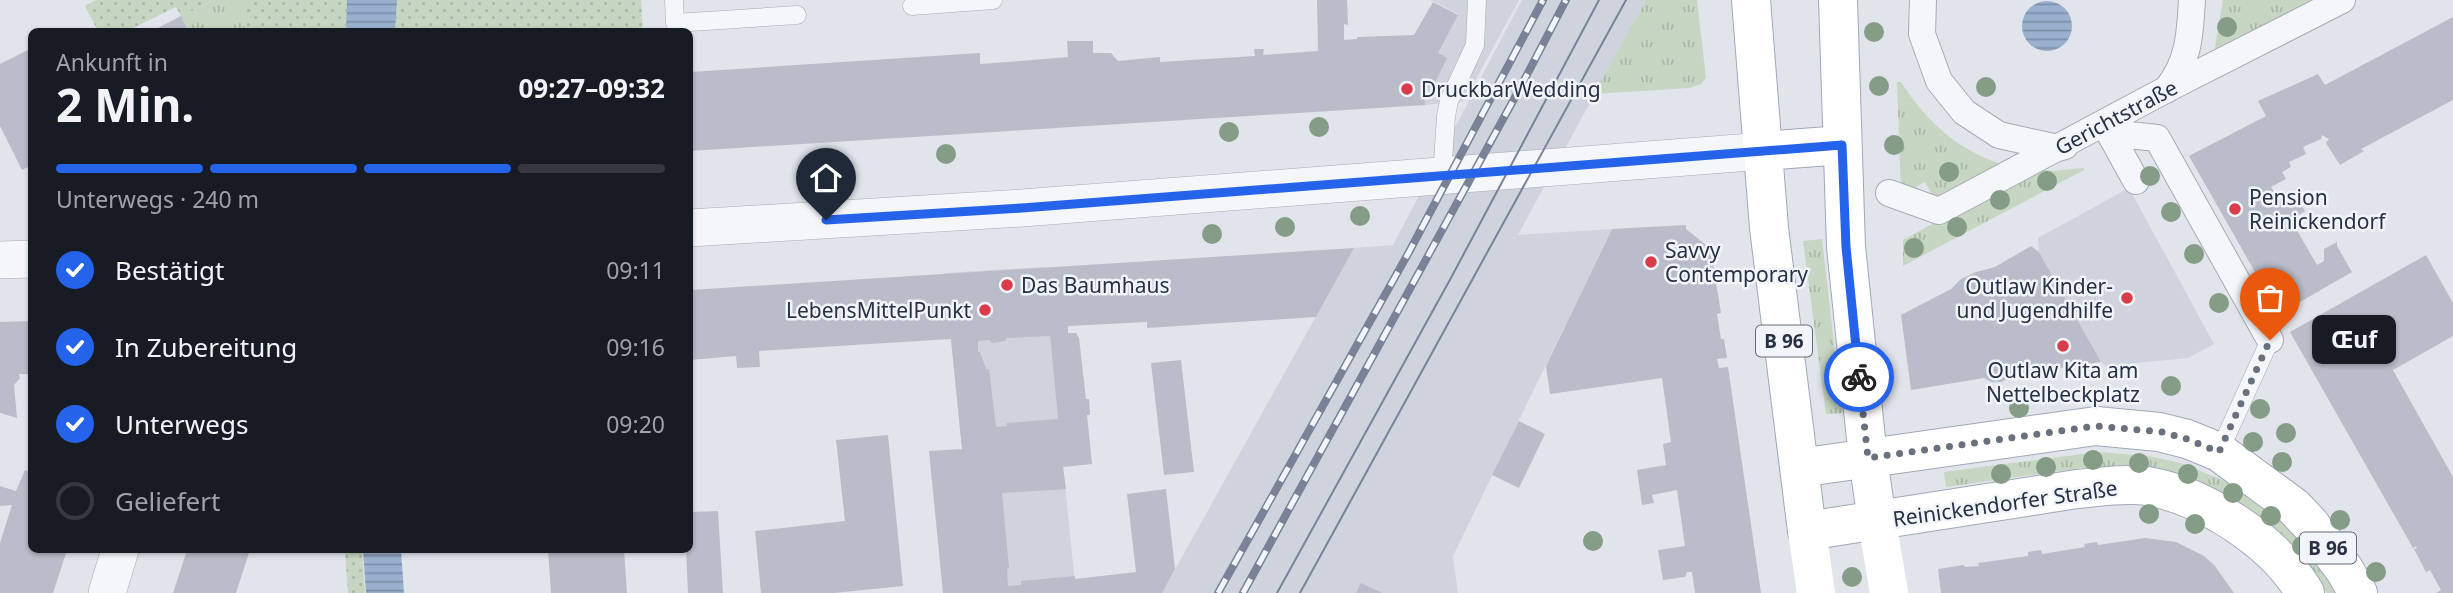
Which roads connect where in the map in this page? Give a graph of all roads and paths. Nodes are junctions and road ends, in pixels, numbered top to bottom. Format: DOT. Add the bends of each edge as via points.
graph roads {
  1 [pos="674,0"];
  2 [pos="993,0"];
  3 [pos="1477,0"];
  4 [pos="1751,0"];
  5 [pos="1838,0"];
  6 [pos="1923,0"];
  7 [pos="2192,0"];
  8 [pos="2342,0"];
  9 [pos="912,6"];
  10 [pos="797,15"];
  11 [pos="2167,89"];
  12 [pos="2107,128"];
  13 [pos="1842,145"];
  14 [pos="2058,148"];
  15 [pos="1763,151"];
  16 [pos="1442,176"];
  17 [pos="2136,181"];
  18 [pos="1889,193"];
  19 [pos="693,228"];
  20 [pos="28,259"];
  21 [pos="0,260"];
  22 [pos="2270,340"];
  23 [pos="2219,452"];
  24 [pos="1868,458"];
  25 [pos="1799,468"];
  26 [pos="1877,521"];
  27 [pos="1807,531"];
  28 [pos="119,553"];
  29 [pos="107,593"];
  30 [pos="1816,593"];
  31 [pos="1889,593"];
  32 [pos="2305,593"];
  33 [pos="2358,593"];
  1 -- 10 [label="lane" via="675,23"];
  2 -- 9 [label="lane"];
  3 -- 16 [label="lane" via="1475,45 1446,116"];
  4 -- 15 [label="main road, B 96"];
  5 -- 13 [label="main road, Reinickendorfer Straße"];
  6 -- 14 [label="street" via="1922,34 1939,81 1964,112 1999,135"];
  7 -- 11 [label="street" via="2189,45 2176,79"];
  8 -- 11 [label="street, Gerichtstraße"];
  11 -- 12 [label="street" via="2150,111"];
  12 -- 14 [label="street, Gerichtstraße"];
  12 -- 17 [label="street"];
  12 -- 22 [label="street" via="2157,138"];
  13 -- 15 [label="main road"];
  13 -- 24 [label="main road, Reinickendorfer Straße" via="1846,247"];
  14 -- 18 [label="street, Gerichtstraße" via="1939,211"];
  15 -- 16 [label="street"];
  15 -- 25 [label="main road, B 96"];
  16 -- 19 [label="street"];
  20 -- 21 [label="street"];
  22 -- 23 [label="lane"];
  23 -- 24 [label="main road, B 96" via="2162,432 2096,426"];
  23 -- 33 [label="main road, B 96" via="2294,507"];
  24 -- 25 [label="main road, B 96"];
  24 -- 26 [label="main road, Reinickendorfer Straße"];
  25 -- 27 [label="main road, B 96"];
  26 -- 27 [label="main road, Reinickendorfer Straße / B 96"];
  26 -- 31 [label="main road"];
  26 -- 32 [label="main road, Reinickendorfer Straße / B 96" via="2077,489 2148,486 2208,506 2236,524 2265,545 2295,575"];
  27 -- 30 [label="main road"];
  28 -- 29 [label="street"];
}
